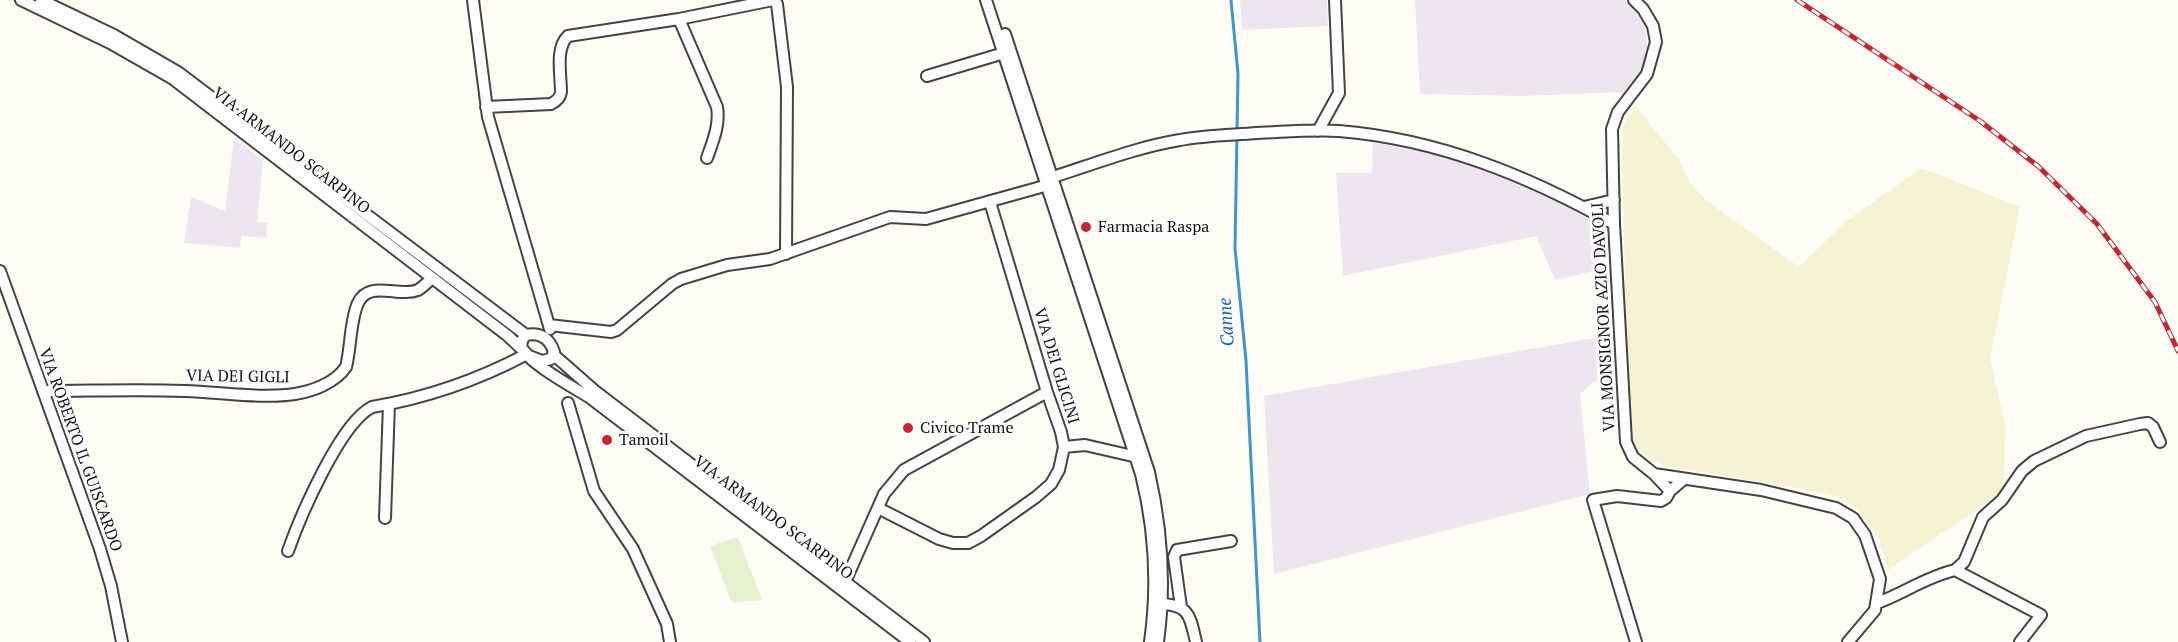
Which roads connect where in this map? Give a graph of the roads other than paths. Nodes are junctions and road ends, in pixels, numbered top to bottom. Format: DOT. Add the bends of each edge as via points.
graph roads {
  1 [pos="21,0"];
  2 [pos="41,0"];
  3 [pos="473,0"];
  4 [pos="773,0"];
  5 [pos="986,0"];
  6 [pos="994,0"];
  7 [pos="1335,0"];
  8 [pos="1634,0"];
  9 [pos="679,19"];
  10 [pos="1004,53"];
  11 [pos="927,76"];
  12 [pos="486,107"];
  13 [pos="1318,131"];
  14 [pos="707,158"];
  15 [pos="1050,181"];
  16 [pos="1614,200"];
  17 [pos="990,201"];
  18 [pos="1584,207"];
  19 [pos="1614,224"];
  20 [pos="786,254"];
  21 [pos="0,271"];
  22 [pos="432,278"];
  23 [pos="543,307"];
  24 [pos="549,325"];
  25 [pos="526,334"];
  26 [pos="538,334"];
  27 [pos="550,342"];
  28 [pos="527,354"];
  29 [pos="554,356"];
  30 [pos="569,367"];
  31 [pos="562,382"];
  32 [pos="575,388"];
  33 [pos="44,391"];
  34 [pos="1047,392"];
  35 [pos="568,403"];
  36 [pos="389,404"];
  37 [pos="2160,442"];
  38 [pos="1064,447"];
  39 [pos="1137,457"];
  40 [pos="1654,474"];
  41 [pos="1684,479"];
  42 [pos="1670,491"];
  43 [pos="878,508"];
  44 [pos="385,518"];
  45 [pos="1231,541"];
  46 [pos="288,552"];
  47 [pos="1955,570"];
  48 [pos="845,582"];
  49 [pos="1876,603"];
  50 [pos="1162,604"];
  51 [pos="1181,607"];
  52 [pos="122,642"];
  53 [pos="670,642"];
  54 [pos="910,642"];
  55 [pos="924,642"];
  56 [pos="1150,642"];
  57 [pos="1158,642"];
  58 [pos="1196,642"];
  59 [pos="1636,642"];
  60 [pos="1848,642"];
  61 [pos="2020,642"];
  1 -- 22 [label="street, VIA ARMANDO SCARPINO" via="173,79"];
  2 -- 25 [label="street, VIA ARMANDO SCARPINO" via="178,72"];
  3 -- 12 [label="street"];
  4 -- 9 [label="street"];
  4 -- 20 [label="street" via="777,4 787,87"];
  5 -- 10 [label="street"];
  6 -- 15 [label="street"];
  7 -- 13 [label="street" via="1339,93"];
  8 -- 16 [label="street, VIA MONSIGNOR AZIO DAVOLI" via="1653,26 1656,42 1647,74 1614,120"];
  9 -- 12 [label="street" via="568,36 560,50 560,98 551,104"];
  9 -- 14 [label="street" via="717,107 717,126"];
  10 -- 11 [label="street"];
  10 -- 15 [label="street"];
  12 -- 23 [label="street"];
  13 -- 15 [label="street" via="1179,140"];
  13 -- 18 [label="street" via="1433,146 1502,170"];
  15 -- 17 [label="street"];
  15 -- 39 [label="street"];
  15 -- 50 [label="street" via="1149,472 1160,530"];
  16 -- 18 [label="street"];
  16 -- 19 [label="street, VIA MONSIGNOR AZIO DAVOLI"];
  17 -- 20 [label="street" via="926,219 890,217"];
  17 -- 34 [label="street, VIA DEI GLICINI"];
  18 -- 19 [label="street"];
  19 -- 40 [label="street, VIA MONSIGNOR AZIO DAVOLI" via="1624,435 1633,457"];
  20 -- 24 [label="street" via="681,279 611,332"];
  21 -- 33 [label="street, VIA ROBERTO IL GUISCARDO"];
  22 -- 28 [label="street, VIA ARMANDO SCARPINO"];
  22 -- 33 [label="street, VIA DEI GIGLI" via="418,290 375,290 364,294 356,305 346,367 311,390 270,396"];
  23 -- 24 [label="street"];
  23 -- 26 [label="street" via="544,320"];
  24 -- 27 [label="street"];
  25 -- 26 [label="street"];
  25 -- 28 [label="street" via="522,343"];
  26 -- 27 [label="street"];
  27 -- 29 [label="street"];
  28 -- 29 [label="street" via="542,361"];
  28 -- 31 [label="street, VIA ARMANDO SCARPINO"];
  28 -- 36 [label="street" via="464,382"];
  29 -- 30 [label="street, VIA ARMANDO SCARPINO"];
  30 -- 32 [label="street"];
  30 -- 48 [label="street, VIA ARMANDO SCARPINO"];
  31 -- 32 [label="street, VIA ARMANDO SCARPINO"];
  31 -- 35 [label="street"];
  32 -- 35 [label="street"];
  32 -- 54 [label="street, VIA ARMANDO SCARPINO"];
  33 -- 52 [label="street, VIA ROBERTO IL GUISCARDO" via="100,549"];
  34 -- 38 [label="street, VIA DEI GLICINI"];
  34 -- 43 [label="street" via="904,470 888,488"];
  35 -- 53 [label="street" via="594,491 633,549 667,624"];
  36 -- 44 [label="street"];
  36 -- 46 [label="street" via="365,410 345,434 300,517"];
  37 -- 47 [label="street" via="2153,427 2140,424 2086,436 2034,461 1983,517 1964,562"];
  38 -- 39 [label="street" via="1085,445"];
  38 -- 43 [label="street, VIA DEI GLICINI" via="1051,484 968,543 939,538"];
  39 -- 56 [label="street" via="1154,540"];
  40 -- 41 [label="street"];
  40 -- 42 [label="street, VIA MONSIGNOR AZIO DAVOLI"];
  41 -- 42 [label="street"];
  41 -- 49 [label="street" via="1761,490 1836,508 1853,518 1865,535 1880,579"];
  42 -- 59 [label="street" via="1661,501 1617,496 1593,500"];
  43 -- 48 [label="street"];
  45 -- 51 [label="street" via="1177,550 1174,557"];
  47 -- 49 [label="street" via="1928,578"];
  47 -- 61 [label="street" via="2041,615"];
  48 -- 55 [label="street, VIA ARMANDO SCARPINO"];
  49 -- 60 [label="street" via="1875,610"];
  50 -- 51 [label="street"];
  50 -- 57 [label="street"];
  51 -- 58 [label="street" via="1187,612"];
}
